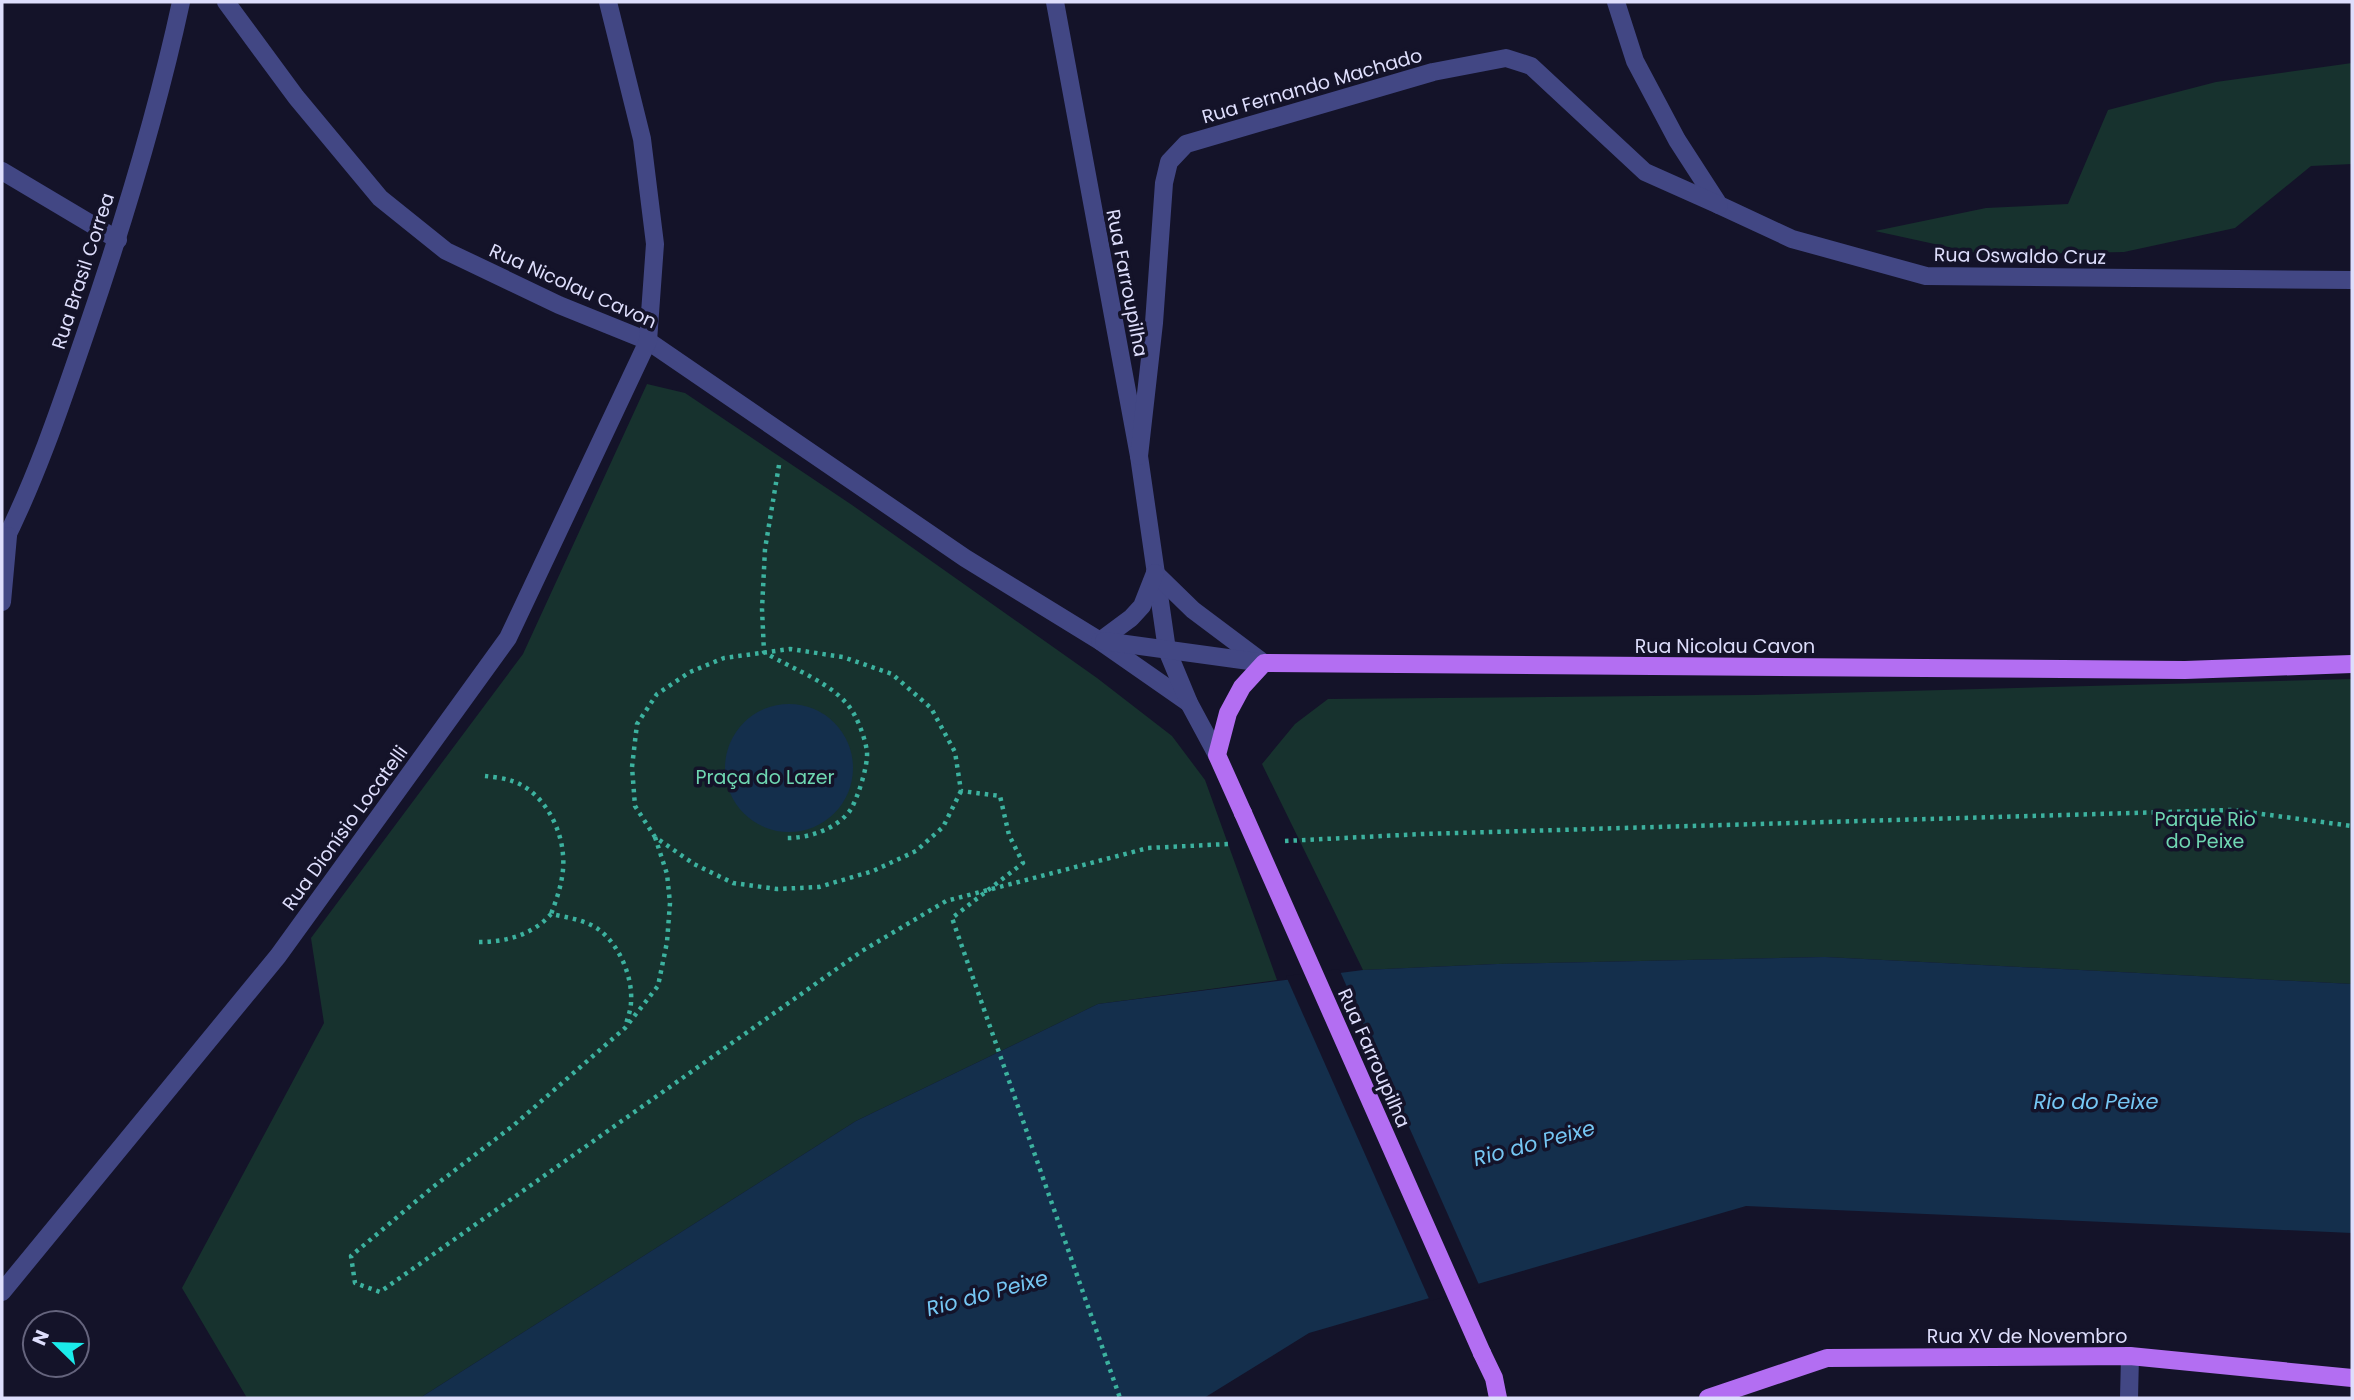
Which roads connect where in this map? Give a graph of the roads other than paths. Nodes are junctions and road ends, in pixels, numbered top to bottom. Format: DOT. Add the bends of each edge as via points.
graph roads {
  1 [pos="181,2"];
  2 [pos="226,2"];
  3 [pos="608,2"];
  4 [pos="1055,2"];
  5 [pos="1616,2"];
  6 [pos="2,172"];
  7 [pos="1719,205"];
  8 [pos="118,240"];
  9 [pos="2352,280"];
  10 [pos="648,341"];
  11 [pos="1139,456"];
  12 [pos="5,540"];
  13 [pos="1156,573"];
  14 [pos="2,602"];
  15 [pos="1100,641"];
  16 [pos="1167,650"];
  17 [pos="1264,663"];
  18 [pos="2352,664"];
  19 [pos="1189,704"];
  20 [pos="1217,755"];
  21 [pos="2,1292"];
  22 [pos="2130,1356"];
  23 [pos="1494,1378"];
  24 [pos="2352,1378"];
  25 [pos="1498,1398"];
  26 [pos="1510,1398"];
  27 [pos="1708,1398"];
  28 [pos="2129,1398"];
  1 -- 8 [label="street, Rua Brasil Correa"];
  2 -- 10 [label="street, Rua Nicolau Cavon" via="296,97 380,198 446,251"];
  3 -- 10 [label="street" via="642,139 655,244"];
  4 -- 11 [label="street, Rua Farroupilha"];
  5 -- 7 [label="street" via="1635,61 1677,140"];
  6 -- 8 [label="street"];
  7 -- 9 [label="street, Rua Oswaldo Cruz" via="1792,239 1926,276"];
  7 -- 11 [label="street, Rua Fernando Machado" via="1646,172 1531,66 1506,58 1433,72 1186,144 1169,162 1164,183"];
  8 -- 12 [label="street, Rua Brasil Correa" via="58,414"];
  10 -- 15 [label="street, Rua Nicolau Cavon" via="965,558"];
  10 -- 21 [label="street, Rua Dionísio Locatelli" via="508,638 278,956"];
  11 -- 13 [label="street, Rua Farroupilha"];
  12 -- 14 [label="street, Rua Brasil Correa"];
  13 -- 15 [label="street" via="1142,606"];
  13 -- 16 [label="street, Rua Farroupilha"];
  13 -- 17 [label="street" via="1193,610"];
  15 -- 16 [label="street, Rua Nicolau Cavon"];
  15 -- 19 [label="street, Rua Nicolau Cavon"];
  16 -- 17 [label="street, Rua Nicolau Cavon"];
  16 -- 19 [label="street, Rua Farroupilha"];
  17 -- 18 [label="main road, Rua Nicolau Cavon" via="2185,670"];
  17 -- 20 [label="main road" via="1242,687 1228,713"];
  19 -- 20 [label="street, Rua Farroupilha"];
  20 -- 23 [label="main road, Rua Farroupilha, bridge"];
  22 -- 24 [label="main road, Rua XV de Novembro"];
  22 -- 27 [label="main road, Rua XV de Novembro" via="1827,1358"];
  22 -- 28 [label="street"];
  23 -- 25 [label="main road, Rua Farroupilha"];
  23 -- 26 [label="main road, Rua Farroupilha"];
}
